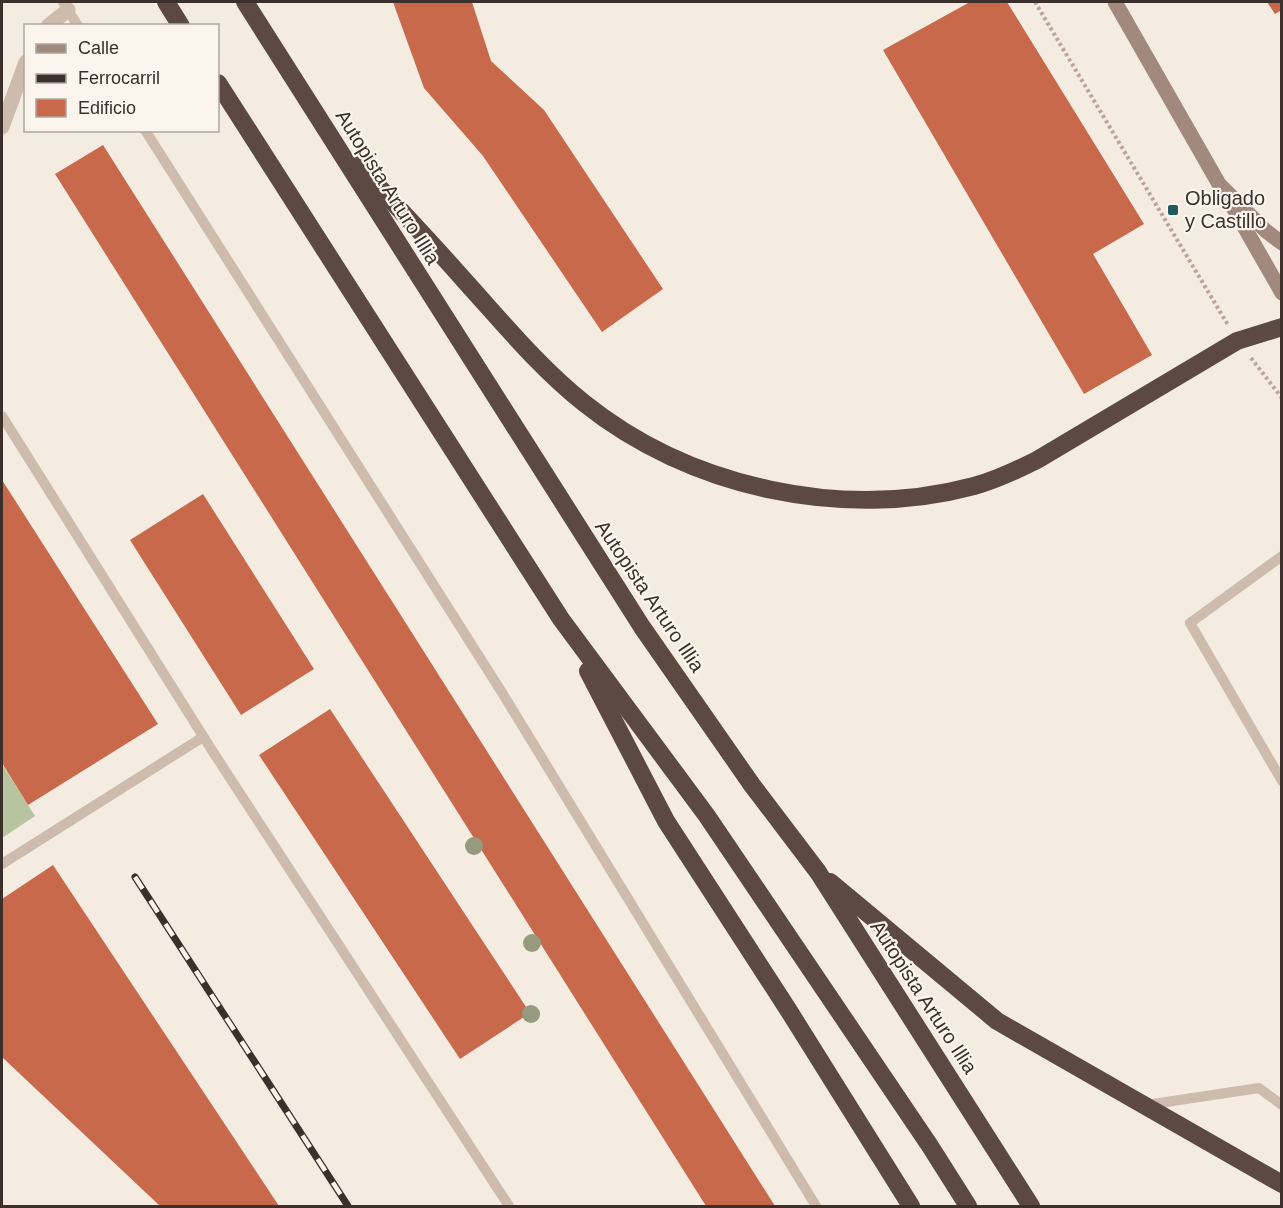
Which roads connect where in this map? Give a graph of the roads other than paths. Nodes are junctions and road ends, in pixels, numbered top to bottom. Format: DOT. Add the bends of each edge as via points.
graph roads {
  1 [pos="166,2"];
  2 [pos="244,2"];
  3 [pos="1115,2"];
  4 [pos="65,6"];
  5 [pos="50,24"];
  6 [pos="77,24"];
  7 [pos="180,24"];
  8 [pos="24,67"];
  9 [pos="219,85"];
  10 [pos="2,127"];
  11 [pos="327,131"];
  12 [pos="146,132"];
  13 [pos="1219,184"];
  14 [pos="1281,243"];
  15 [pos="1281,292"];
  16 [pos="1281,327"];
  17 [pos="2,416"];
  18 [pos="1281,555"];
  19 [pos="561,619"];
  20 [pos="203,737"];
  21 [pos="1281,781"];
  22 [pos="2,864"];
  23 [pos="818,872"];
  24 [pos="1281,1105"];
  25 [pos="1143,1106"];
  26 [pos="1281,1184"];
  27 [pos="508,1206"];
  28 [pos="816,1206"];
  29 [pos="911,1206"];
  30 [pos="968,1206"];
  31 [pos="1031,1206"];
  1 -- 7 [label="highway"];
  2 -- 11 [label="highway, Autopista Arturo Illia"];
  3 -- 13 [label="main road"];
  4 -- 5 [label="street"];
  4 -- 6 [label="lane"];
  8 -- 10 [label="street"];
  9 -- 19 [label="highway"];
  11 -- 16 [label="highway" via="516,338 585,404 663,452 755,486 808,496 857,499 920,496 975,486 1037,460 1237,341"];
  11 -- 23 [label="highway, Autopista Arturo Illia" via="642,627"];
  12 -- 28 [label="lane" via="501,691"];
  13 -- 14 [label="main road"];
  13 -- 15 [label="main road"];
  17 -- 20 [label="lane"];
  18 -- 21 [label="lane" via="1190,623"];
  19 -- 29 [label="highway" via="666,821"];
  19 -- 30 [label="highway" via="707,816"];
  20 -- 22 [label="lane"];
  20 -- 27 [label="lane"];
  23 -- 25 [label="highway" via="997,1021"];
  23 -- 31 [label="highway, Autopista Arturo Illia"];
  24 -- 25 [label="lane" via="1259,1088"];
  25 -- 26 [label="highway"];
}
